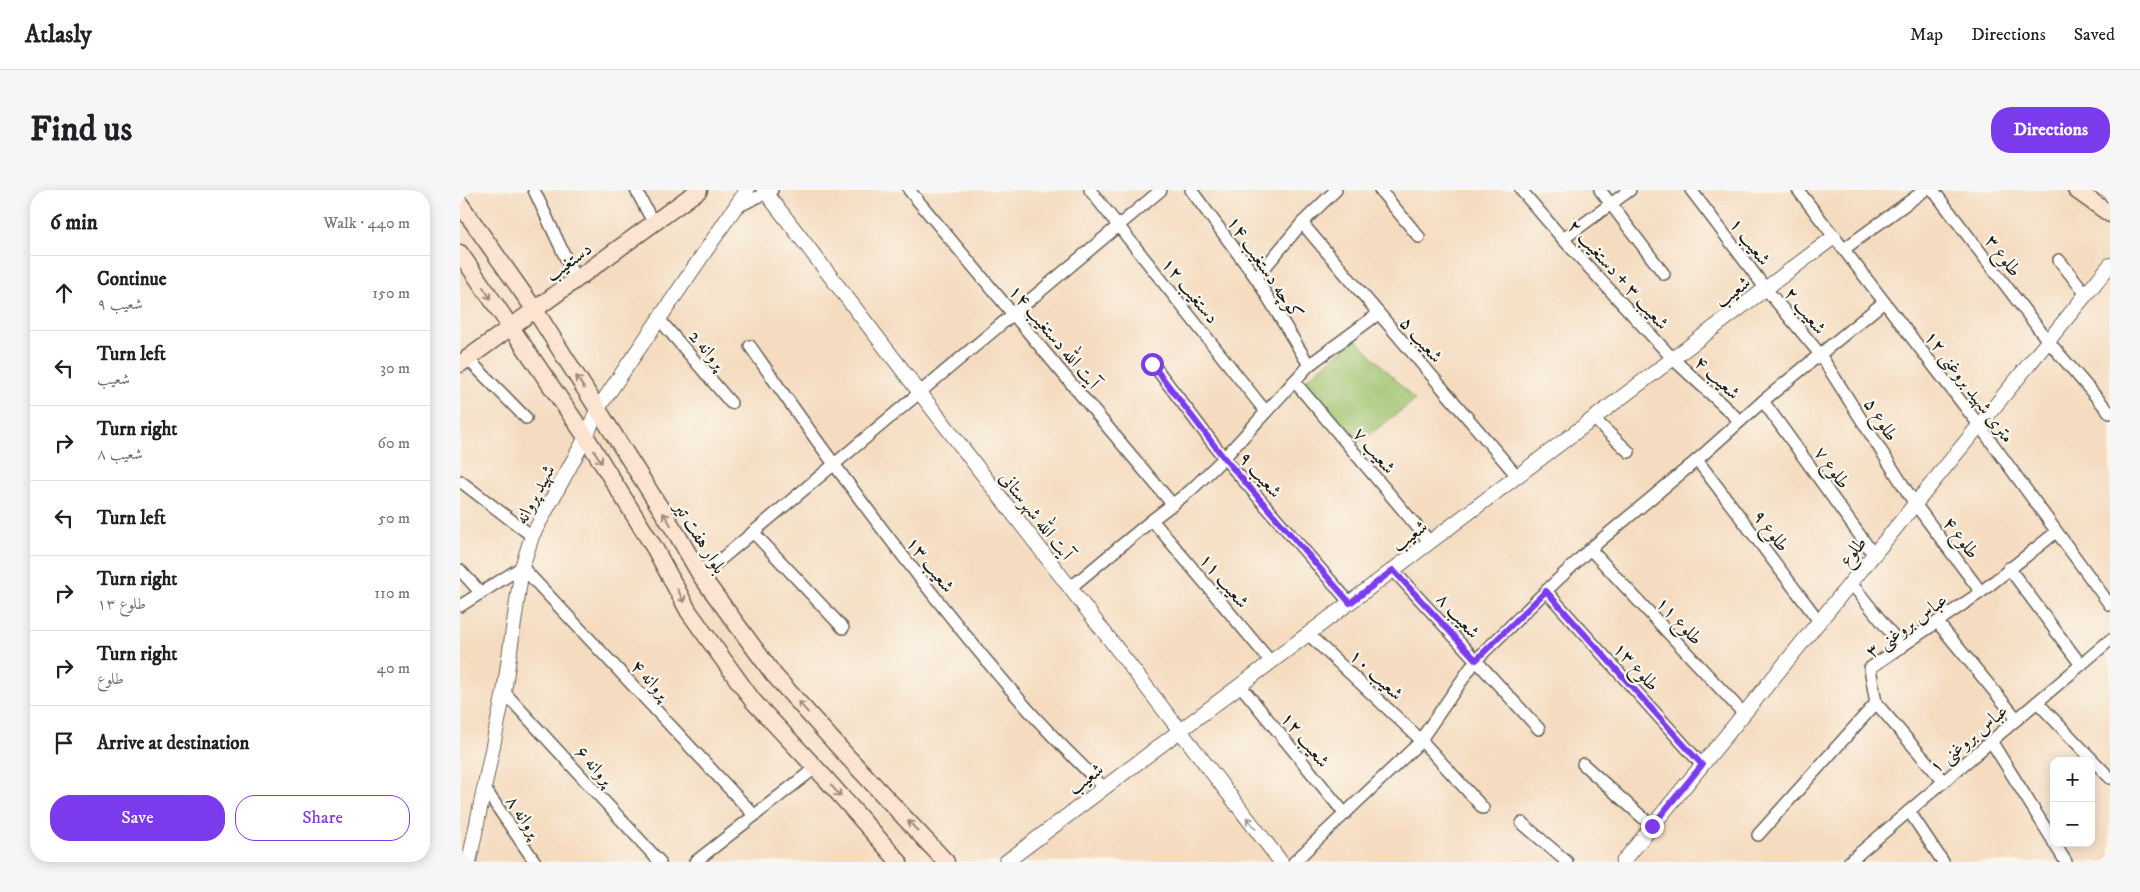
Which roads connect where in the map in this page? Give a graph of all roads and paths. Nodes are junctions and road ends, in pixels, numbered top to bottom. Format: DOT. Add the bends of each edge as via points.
graph roads {
  1 [pos="534,190"];
  2 [pos="636,190"];
  3 [pos="699,190"];
  4 [pos="746,190"];
  5 [pos="909,190"];
  6 [pos="1090,190"];
  7 [pos="1161,190"];
  8 [pos="1191,190"];
  9 [pos="1336,190"];
  10 [pos="1380,190"];
  11 [pos="1521,190"];
  12 [pos="1600,190"];
  13 [pos="1630,190"];
  14 [pos="1691,190"];
  15 [pos="1798,190"];
  16 [pos="1925,190"];
  17 [pos="1933,190"];
  18 [pos="2076,190"];
  19 [pos="767,191"];
  20 [pos="460,204"];
  21 [pos="1611,204"];
  22 [pos="734,208"];
  23 [pos="2110,214"];
  24 [pos="1302,223"];
  25 [pos="654,224"];
  26 [pos="1118,226"];
  27 [pos="1419,237"];
  28 [pos="1834,237"];
  29 [pos="1563,239"];
  30 [pos="1844,249"];
  31 [pos="460,253"];
  32 [pos="2059,260"];
  33 [pos="2110,265"];
  34 [pos="1664,274"];
  35 [pos="1256,278"];
  36 [pos="576,280"];
  37 [pos="1766,289"];
  38 [pos="2086,294"];
  39 [pos="1884,302"];
  40 [pos="535,310"];
  41 [pos="1013,314"];
  42 [pos="1378,314"];
  43 [pos="659,319"];
  44 [pos="511,327"];
  45 [pos="2048,340"];
  46 [pos="750,346"];
  47 [pos="1819,354"];
  48 [pos="1673,359"];
  49 [pos="464,361"];
  50 [pos="1152,364"];
  51 [pos="1309,365"];
  52 [pos="1294,381"];
  53 [pos="920,392"];
  54 [pos="1763,401"];
  55 [pos="731,403"];
  56 [pos="597,410"];
  57 [pos="1266,412"];
  58 [pos="2110,413"];
  59 [pos="526,418"];
  60 [pos="1594,419"];
  61 [pos="1740,421"];
  62 [pos="1979,425"];
  63 [pos="586,437"];
  64 [pos="1629,452"];
  65 [pos="1224,458"];
  66 [pos="1697,460"];
  67 [pos="833,465"];
  68 [pos="1517,476"];
  69 [pos="460,481"];
  70 [pos="1915,504"];
  71 [pos="1173,505"];
  72 [pos="1152,520"];
  73 [pos="753,532"];
  74 [pos="2055,533"];
  75 [pos="532,536"];
  76 [pos="678,536"];
  77 [pos="1430,542"];
  78 [pos="655,549"];
  79 [pos="1590,549"];
  80 [pos="1874,555"];
  81 [pos="522,567"];
  82 [pos="2009,568"];
  83 [pos="460,570"];
  84 [pos="1393,570"];
  85 [pos="701,576"];
  86 [pos="1851,583"];
  87 [pos="1070,588"];
  88 [pos="1546,591"];
  89 [pos="1981,592"];
  90 [pos="481,593"];
  91 [pos="2108,599"];
  92 [pos="1350,603"];
  93 [pos="460,606"];
  94 [pos="1819,621"];
  95 [pos="1938,623"];
  96 [pos="844,628"];
  97 [pos="1308,634"];
  98 [pos="2110,640"];
  99 [pos="1902,647"];
  100 [pos="1476,660"];
  101 [pos="1271,662"];
  102 [pos="2081,665"];
  103 [pos="1240,685"];
  104 [pos="504,692"];
  105 [pos="2037,702"];
  106 [pos="1876,703"];
  107 [pos="1744,714"];
  108 [pos="2017,720"];
  109 [pos="1539,729"];
  110 [pos="1180,731"];
  111 [pos="1421,740"];
  112 [pos="1991,741"];
  113 [pos="1583,764"];
  114 [pos="1702,765"];
  115 [pos="815,768"];
  116 [pos="2110,778"];
  117 [pos="1944,782"];
  118 [pos="1104,788"];
  119 [pos="485,789"];
  120 [pos="1483,808"];
  121 [pos="1909,811"];
  122 [pos="1346,814"];
  123 [pos="754,816"];
  124 [pos="1522,823"];
  125 [pos="1652,826"];
  126 [pos="1758,835"];
  127 [pos="2050,837"];
  128 [pos="2057,847"];
  129 [pos="469,862"];
  130 [pos="534,862"];
  131 [pos="660,862"];
  132 [pos="695,862"];
  133 [pos="898,862"];
  134 [pos="946,862"];
  135 [pos="1006,862"];
  136 [pos="1281,862"];
  137 [pos="1294,862"];
  138 [pos="1567,862"];
  139 [pos="1623,862"];
  140 [pos="1849,862"];
  141 [pos="1943,862"];
  142 [pos="2066,862"];
  1 -- 36 [label="street"];
  2 -- 25 [label="street"];
  3 -- 25 [label="main road, دستغیب"];
  4 -- 22 [label="street, شهید پروانه"];
  5 -- 41 [label="street, آیت الله دستغیب ۱۴"];
  6 -- 26 [label="street, دستغیب ۱۲"];
  7 -- 26 [label="street"];
  8 -- 35 [label="street, کوچه دستغیب ۱۴"];
  9 -- 24 [label="street"];
  10 -- 27 [label="street"];
  11 -- 29 [label="street, شعیب ۳ + دستغیب ۲"];
  12 -- 21 [label="street"];
  13 -- 21 [label="street"];
  14 -- 37 [label="street, شعیب ۱"];
  15 -- 28 [label="street, ۱۲ متری شهید بروغنی"];
  16 -- 30 [label="street"];
  17 -- 45 [label="street, طلوع ۳"];
  18 -- 23 [label="main road"];
  19 -- 22 [label="street"];
  19 -- 53 [label="street, آیت الله شهرستانی"];
  20 -- 40 [label="main road, بلوار هفت تیر"];
  21 -- 29 [label="street"];
  21 -- 34 [label="street"];
  22 -- 43 [label="street, شهید پروانه"];
  24 -- 35 [label="street"];
  24 -- 42 [label="street, شعیب ۵"];
  25 -- 36 [label="main road, دستغیب"];
  26 -- 41 [label="street"];
  26 -- 57 [label="street, دستغیب ۱۲"];
  28 -- 30 [label="street, ۱۲ متری شهید بروغنی"];
  28 -- 37 [label="street, شعیب"];
  29 -- 48 [label="street, شعیب ۳ + دستغیب ۲"];
  30 -- 39 [label="street, ۱۲ متری شهید بروغنی"];
  31 -- 44 [label="main road, one-way"];
  32 -- 38 [label="street"];
  33 -- 38 [label="street, طلوع"];
  35 -- 51 [label="street, کوچه دستغیب ۱۴"];
  36 -- 40 [label="main road, دستغیب"];
  37 -- 47 [label="street, شعیب ۲"];
  37 -- 48 [label="street, شعیب"];
  38 -- 45 [label="street, طلوع"];
  39 -- 47 [label="street"];
  39 -- 62 [label="street, ۱۲ متری شهید بروغنی"];
  40 -- 44 [label="main road, دستغیب"];
  56 -- 40 [label="main road, بلوار هفت تیر, one-way"];
  41 -- 53 [label="street"];
  41 -- 71 [label="street, آیت الله دستغیب ۱۴"];
  42 -- 51 [label="street"];
  42 -- 68 [label="street, شعیب ۵"];
  43 -- 55 [label="street, پروانه 2"];
  43 -- 56 [label="street, شهید پروانه"];
  44 -- 49 [label="main road, دستغیب"];
  44 -- 63 [label="main road"];
  45 -- 58 [label="street, طلوع ۳"];
  45 -- 62 [label="street, طلوع"];
  46 -- 67 [label="street, شعیب ۱۳"];
  47 -- 54 [label="street"];
  47 -- 70 [label="street, طلوع ۵"];
  48 -- 60 [label="street, شعیب"];
  48 -- 61 [label="street, شعیب ۴"];
  49 -- 59 [label="street"];
  50 -- 65 [label="street, شعیب ۹"];
  51 -- 52 [label="street"];
  52 -- 57 [label="street"];
  52 -- 77 [label="street, شعیب ۷"];
  53 -- 67 [label="street"];
  53 -- 87 [label="street, آیت الله شهرستانی"];
  54 -- 61 [label="street"];
  54 -- 80 [label="street, طلوع ۷"];
  56 -- 63 [label="street, شهید پروانه"];
  76 -- 56 [label="main road, بلوار هفت تیر, one-way"];
  57 -- 65 [label="street"];
  60 -- 64 [label="street"];
  60 -- 68 [label="street, شعیب"];
  61 -- 66 [label="street"];
  62 -- 70 [label="street, طلوع"];
  62 -- 74 [label="street, ۱۲ متری شهید بروغنی"];
  63 -- 75 [label="street, شهید پروانه"];
  63 -- 78 [label="main road, one-way"];
  65 -- 71 [label="street"];
  65 -- 92 [label="street, شعیب ۹"];
  66 -- 79 [label="street"];
  66 -- 94 [label="street, طلوع ۹"];
  67 -- 73 [label="street"];
  67 -- 118 [label="street, شعیب ۱۳" via="929,591 1020,700"];
  68 -- 77 [label="street, شعیب"];
  69 -- 75 [label="street"];
  70 -- 80 [label="street, طلوع"];
  70 -- 89 [label="street, طلوع ۴"];
  71 -- 72 [label="street"];
  72 -- 87 [label="street"];
  72 -- 101 [label="street, شعیب ۱۱"];
  73 -- 85 [label="street"];
  73 -- 96 [label="street"];
  74 -- 82 [label="street, عباس بروغنی ۳"];
  74 -- 91 [label="street, ۱۲ متری شهید بروغنی"];
  75 -- 81 [label="street, شهید پروانه"];
  76 -- 78 [label="main road"];
  76 -- 85 [label="main road, بلوار هفت تیر"];
  77 -- 84 [label="street, شعیب"];
  78 -- 115 [label="main road, one-way" via="689,612 753,701"];
  79 -- 88 [label="street"];
  79 -- 107 [label="street, طلوع ۱۱"];
  80 -- 86 [label="street, طلوع"];
  81 -- 90 [label="street"];
  81 -- 104 [label="street, شهید پروانه"];
  81 -- 123 [label="street, پروانه ۴"];
  82 -- 89 [label="street, عباس بروغنی ۳"];
  82 -- 102 [label="street"];
  83 -- 90 [label="street"];
  84 -- 92 [label="street, شعیب"];
  84 -- 100 [label="street, شعیب ۸"];
  134 -- 85 [label="main road, بلوار هفت تیر, one-way" via="774,675"];
  86 -- 94 [label="street, طلوع"];
  86 -- 99 [label="street"];
  87 -- 110 [label="street, آیت الله شهرستانی"];
  88 -- 100 [label="street"];
  88 -- 114 [label="street, طلوع ۱۳"];
  89 -- 95 [label="street, عباس بروغنی ۳"];
  90 -- 93 [label="street"];
  92 -- 97 [label="street, شعیب"];
  94 -- 107 [label="street, طلوع"];
  95 -- 99 [label="street, عباس بروغنی ۳"];
  95 -- 108 [label="street"];
  97 -- 101 [label="street, شعیب"];
  97 -- 111 [label="street, شعیب ۱۰"];
  98 -- 102 [label="street, عباس بروغنی ۱"];
  99 -- 106 [label="street, عباس بروغنی ۳" via="1870,668"];
  100 -- 109 [label="street, شعیب ۸"];
  100 -- 111 [label="street"];
  101 -- 103 [label="street, شعیب"];
  102 -- 105 [label="street, عباس بروغنی ۱"];
  103 -- 110 [label="street, شعیب"];
  103 -- 122 [label="street, شعیب ۱۲"];
  104 -- 119 [label="street, شهید پروانه"];
  104 -- 131 [label="street, پروانه ۶"];
  105 -- 108 [label="street, عباس بروغنی ۱"];
  105 -- 116 [label="street"];
  106 -- 117 [label="street"];
  106 -- 126 [label="street"];
  107 -- 114 [label="street, طلوع"];
  108 -- 112 [label="street, عباس بروغنی ۱"];
  110 -- 118 [label="street, شعیب"];
  136 -- 110 [label="street, آیت الله شهرستانی, one-way"];
  111 -- 120 [label="street, شعیب ۱۰"];
  111 -- 122 [label="street"];
  112 -- 117 [label="street, عباس بروغنی ۱"];
  112 -- 127 [label="street"];
  113 -- 125 [label="street"];
  114 -- 125 [label="street, طلوع"];
  115 -- 123 [label="street"];
  115 -- 133 [label="main road, one-way"];
  117 -- 121 [label="street, عباس بروغنی ۱"];
  118 -- 135 [label="street, شعیب"];
  119 -- 129 [label="street, شهید پروانه"];
  119 -- 130 [label="street, پروانه ۸"];
  121 -- 140 [label="street, عباس بروغنی ۱"];
  121 -- 141 [label="street"];
  122 -- 137 [label="street"];
  123 -- 132 [label="street"];
  124 -- 138 [label="street"];
  125 -- 139 [label="street, طلوع"];
  128 -- 142 [label="street"];
}
